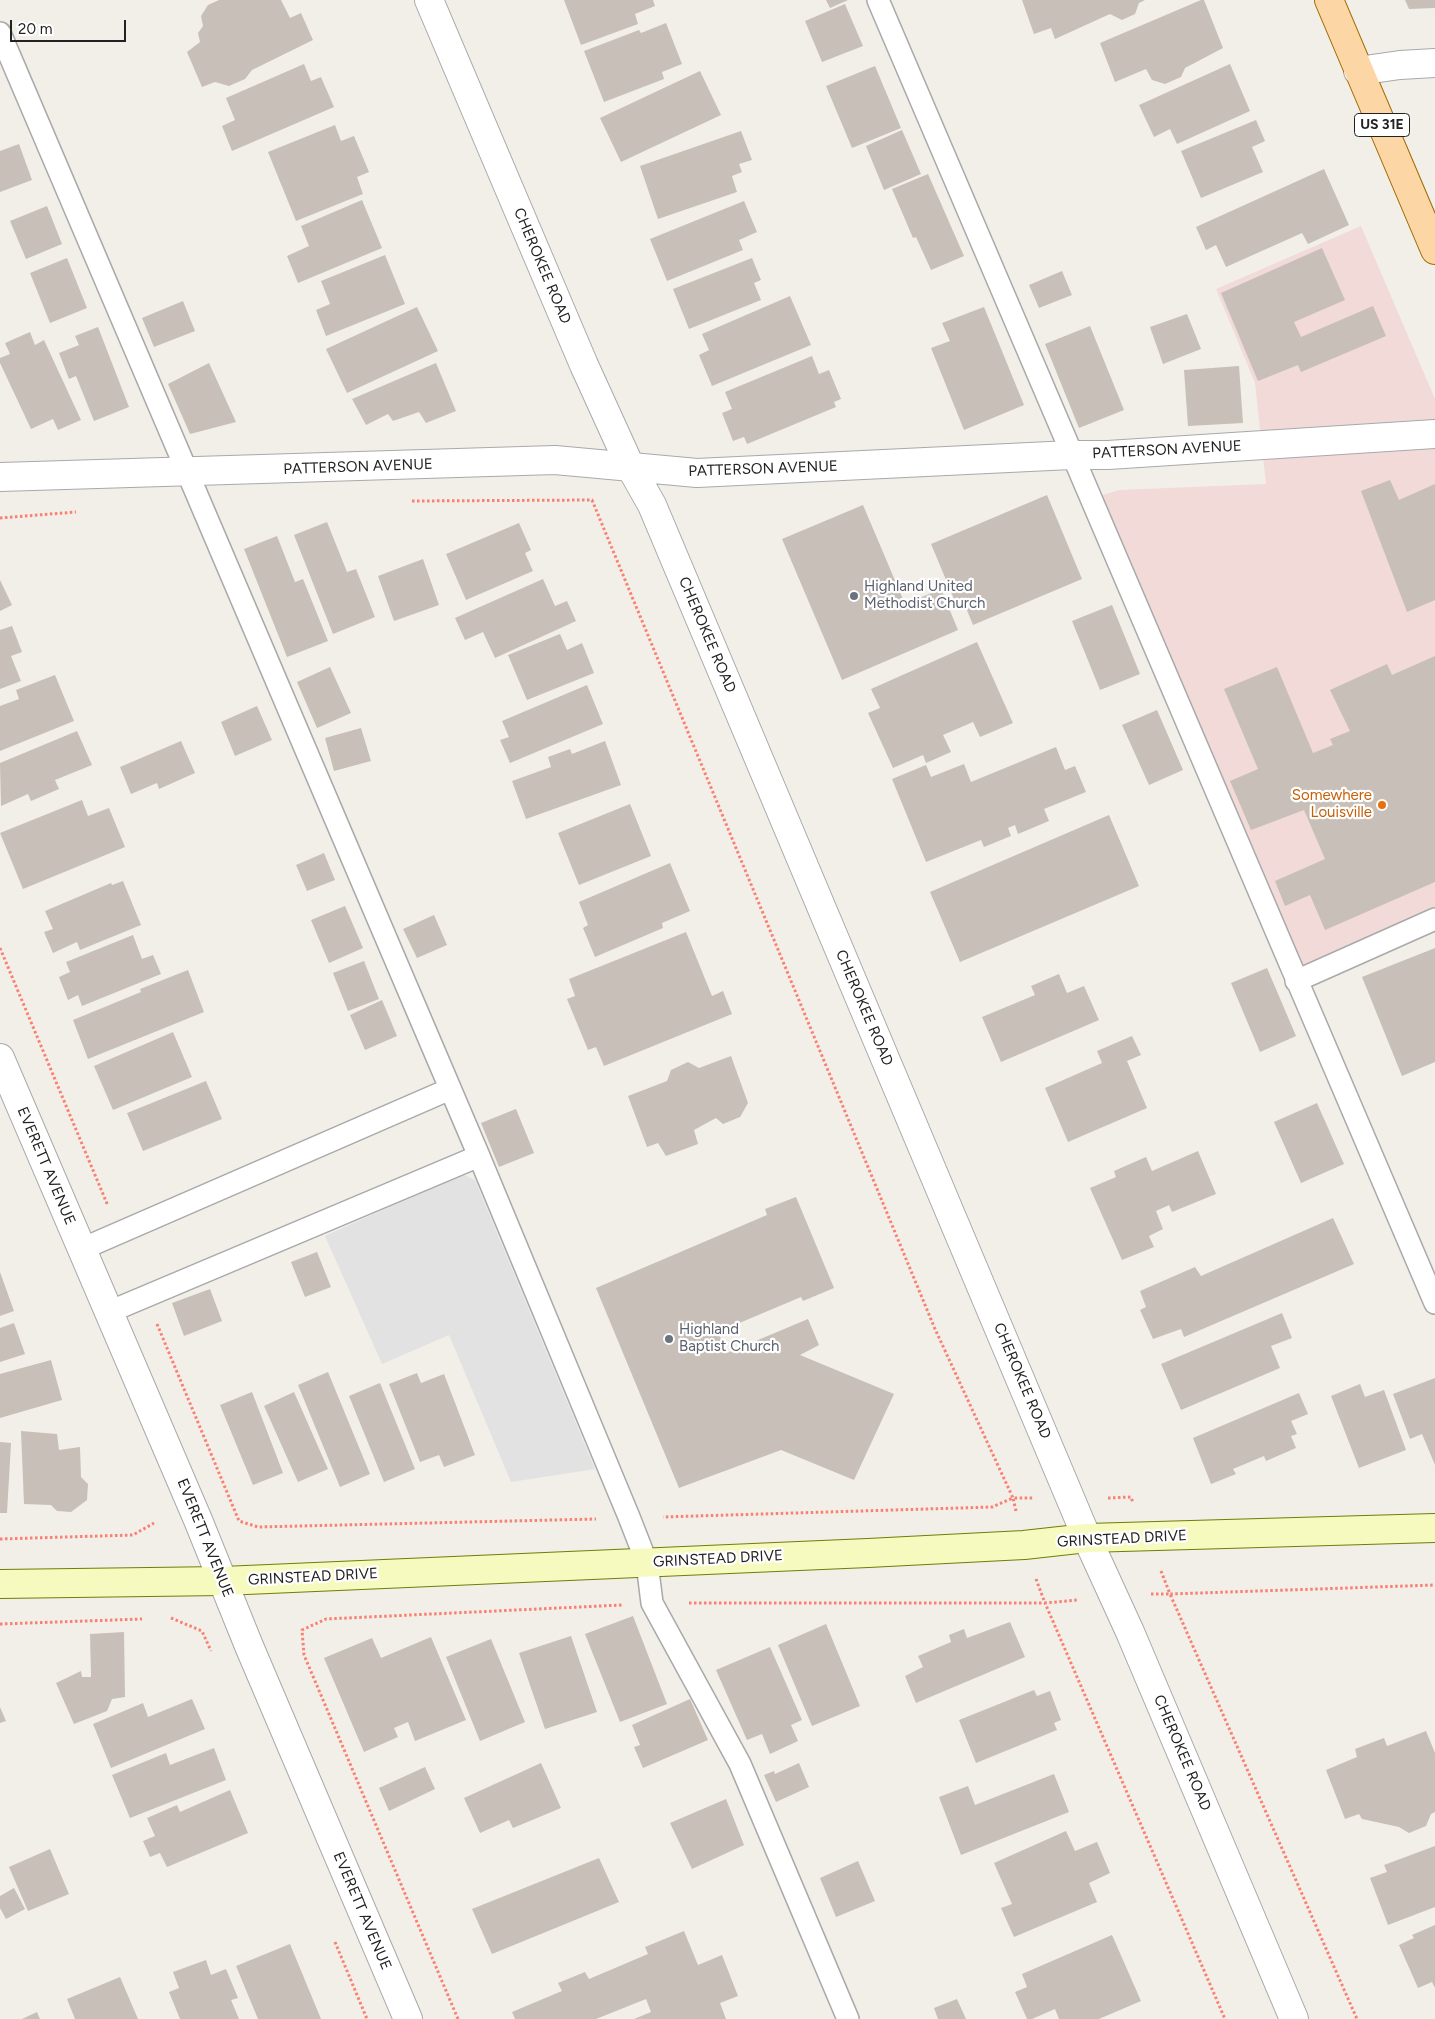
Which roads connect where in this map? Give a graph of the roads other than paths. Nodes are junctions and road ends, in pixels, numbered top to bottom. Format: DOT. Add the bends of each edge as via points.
graph roads {
  1 [pos="428,0"];
  2 [pos="878,0"];
  3 [pos="1329,0"];
  4 [pos="0,33"];
  5 [pos="1435,63"];
  6 [pos="1358,71"];
  7 [pos="1435,250"];
  8 [pos="1435,434"];
  9 [pos="1071,455"];
  10 [pos="630,466"];
  11 [pos="186,472"];
  12 [pos="0,477"];
  13 [pos="1435,919"];
  14 [pos="1296,980"];
  15 [pos="0,1058"];
  16 [pos="450,1089"];
  17 [pos="479,1156"];
  18 [pos="82,1249"];
  19 [pos="1433,1291"];
  20 [pos="109,1312"];
  21 [pos="1435,1528"];
  22 [pos="1087,1538"];
  23 [pos="647,1563"];
  24 [pos="223,1581"];
  25 [pos="0,1584"];
  26 [pos="408,2019"];
  27 [pos="848,2019"];
  28 [pos="1294,2019"];
  1 -- 10 [label="street, CHEROKEE ROAD"];
  2 -- 9 [label="lane"];
  3 -- 6 [label="main road, US 31E"];
  4 -- 11 [label="lane"];
  5 -- 6 [label="street"];
  6 -- 7 [label="main road, US 31E"];
  8 -- 9 [label="street, PATTERSON AVENUE"];
  9 -- 10 [label="street, PATTERSON AVENUE" via="697,473"];
  9 -- 14 [label="lane"];
  10 -- 11 [label="street, PATTERSON AVENUE" via="556,460"];
  10 -- 22 [label="street, CHEROKEE ROAD" via="652,505"];
  11 -- 12 [label="street, PATTERSON AVENUE"];
  11 -- 16 [label="lane"];
  13 -- 14 [label="lane"];
  14 -- 19 [label="lane"];
  15 -- 18 [label="street, EVERETT AVENUE"];
  16 -- 17 [label="lane"];
  16 -- 18 [label="lane"];
  17 -- 20 [label="lane"];
  17 -- 23 [label="lane"];
  18 -- 20 [label="street, EVERETT AVENUE"];
  20 -- 24 [label="street, EVERETT AVENUE"];
  21 -- 22 [label="main road, GRINSTEAD DRIVE"];
  22 -- 23 [label="main road, GRINSTEAD DRIVE" via="1024,1545"];
  22 -- 28 [label="street, CHEROKEE ROAD"];
  23 -- 24 [label="main road, GRINSTEAD DRIVE"];
  23 -- 27 [label="lane" via="652,1603 740,1764"];
  24 -- 25 [label="main road, GRINSTEAD DRIVE"];
  24 -- 26 [label="street, EVERETT AVENUE"];
}
